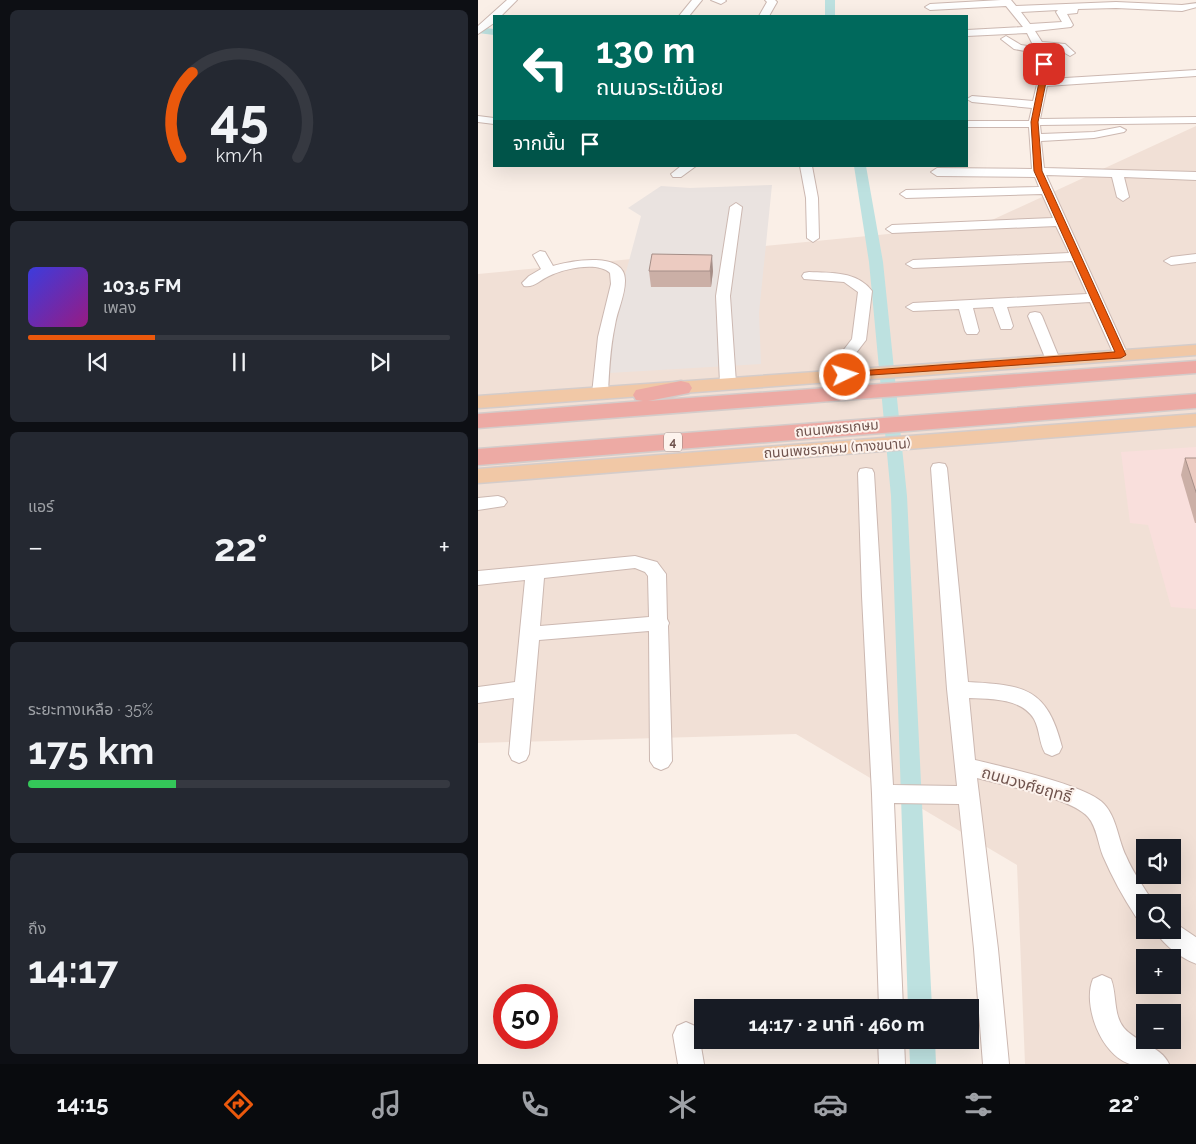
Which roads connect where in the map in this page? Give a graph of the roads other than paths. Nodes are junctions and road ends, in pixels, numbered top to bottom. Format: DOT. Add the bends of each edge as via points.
graph roads {
  1 [pos="512,0"];
  2 [pos="697,0"];
  3 [pos="770,0"];
  4 [pos="930,7"];
  5 [pos="1009,8"];
  6 [pos="1191,9"];
  7 [pos="1095,10"];
  8 [pos="497,15"];
  9 [pos="685,15"];
  10 [pos="765,15"];
  11 [pos="493,19"];
  12 [pos="1028,26"];
  13 [pos="482,28"];
  14 [pos="968,33"];
  15 [pos="1006,39"];
  16 [pos="1039,48"];
  17 [pos="1070,53"];
  18 [pos="1196,73"];
  19 [pos="1042,84"];
  20 [pos="972,99"];
  21 [pos="1038,105"];
  22 [pos="478,119"];
  23 [pos="493,120"];
  24 [pos="1196,120"];
  25 [pos="1034,123"];
  26 [pos="968,124"];
  27 [pos="1120,130"];
  28 [pos="1035,138"];
  29 [pos="688,167"];
  30 [pos="806,167"];
  31 [pos="936,172"];
  32 [pos="1038,172"];
  33 [pos="1117,173"];
  34 [pos="678,174"];
  35 [pos="1164,175"];
  36 [pos="1196,176"];
  37 [pos="1196,185"];
  38 [pos="1045,190"];
  39 [pos="906,194"];
  40 [pos="1123,197"];
  41 [pos="736,207"];
  42 [pos="1060,222"];
  43 [pos="892,229"];
  44 [pos="812,238"];
  45 [pos="540,255"];
  46 [pos="1078,257"];
  47 [pos="1196,258"];
  48 [pos="1170,261"];
  49 [pos="913,264"];
  50 [pos="549,271"];
  51 [pos="809,276"];
  52 [pos="529,283"];
  53 [pos="1096,298"];
  54 [pos="999,303"];
  55 [pos="965,304"];
  56 [pos="913,306"];
  57 [pos="1035,316"];
  58 [pos="1006,326"];
  59 [pos="972,331"];
  60 [pos="1196,350"];
  61 [pos="1121,355"];
  62 [pos="1053,360"];
  63 [pos="1196,367"];
  64 [pos="929,378"];
  65 [pos="853,380"];
  66 [pos="728,383"];
  67 [pos="681,388"];
  68 [pos="600,394"];
  69 [pos="1196,401"];
  70 [pos="478,402"];
  71 [pos="541,416"];
  72 [pos="1196,420"];
  73 [pos="478,421"];
  74 [pos="940,431"];
  75 [pos="871,436"];
  76 [pos="517,454"];
  77 [pos="478,457"];
  78 [pos="478,463"];
  79 [pos="939,468"];
  80 [pos="866,473"];
  81 [pos="478,476"];
  82 [pos="498,502"];
  83 [pos="478,504"];
  84 [pos="535,573"];
  85 [pos="478,578"];
  86 [pos="660,623"];
  87 [pos="530,634"];
  88 [pos="957,689"];
  89 [pos="525,690"];
  90 [pos="478,695"];
  91 [pos="1052,747"];
  92 [pos="520,754"];
  93 [pos="661,761"];
  94 [pos="965,766"];
  95 [pos="891,794"];
  96 [pos="957,795"];
  97 [pos="1136,896"];
  98 [pos="1179,939"];
  99 [pos="1196,953"];
  100 [pos="1102,987"];
  101 [pos="891,999"];
  102 [pos="686,1035"];
  103 [pos="891,1049"];
  104 [pos="692,1064"];
  105 [pos="892,1064"];
  106 [pos="996,1064"];
  107 [pos="1156,1064"];
  1 -- 8 [label="street"];
  2 -- 9 [label="street"];
  3 -- 10 [label="street" via="771,6"];
  4 -- 5 [label="street"];
  5 -- 6 [label="street" via="1116,5"];
  5 -- 12 [label="street"];
  7 -- 12 [label="street" via="1061,12 1068,25"];
  11 -- 13 [label="street"];
  12 -- 14 [label="street"];
  12 -- 16 [label="street"];
  15 -- 16 [label="street" via="1018,49"];
  16 -- 17 [label="street" via="1061,46"];
  16 -- 19 [label="street" via="1044,64"];
  18 -- 19 [label="street"];
  19 -- 21 [label="street"];
  20 -- 21 [label="street"];
  21 -- 25 [label="street"];
  22 -- 23 [label="street"];
  24 -- 25 [label="street" via="1174,125"];
  25 -- 26 [label="street"];
  25 -- 28 [label="street"];
  27 -- 28 [label="street" via="1094,135"];
  28 -- 32 [label="street"];
  29 -- 34 [label="street"];
  30 -- 44 [label="street" via="812,198"];
  31 -- 32 [label="street"];
  32 -- 33 [label="street"];
  32 -- 38 [label="street"];
  33 -- 35 [label="street"];
  33 -- 40 [label="street"];
  35 -- 36 [label="street"];
  35 -- 37 [label="street" via="1173,182"];
  38 -- 39 [label="street"];
  38 -- 42 [label="street"];
  41 -- 66 [label="street" via="724,296"];
  42 -- 43 [label="street"];
  42 -- 46 [label="street"];
  45 -- 50 [label="street"];
  46 -- 49 [label="street"];
  46 -- 53 [label="street"];
  47 -- 48 [label="street"];
  50 -- 52 [label="street"];
  50 -- 68 [label="street" via="588,264 612,267 617,272 618,284 605,330"];
  51 -- 65 [label="street" via="844,278 865,290 859,340 849,352"];
  53 -- 54 [label="street"];
  53 -- 61 [label="street"];
  54 -- 55 [label="street"];
  54 -- 58 [label="street"];
  55 -- 56 [label="street"];
  55 -- 59 [label="street"];
  57 -- 62 [label="street"];
  60 -- 61 [label="main road"];
  61 -- 62 [label="main road"];
  62 -- 64 [label="main road"];
  63 -- 64 [label="highway"];
  64 -- 65 [label="highway"];
  65 -- 66 [label="main road"];
  65 -- 71 [label="highway"];
  66 -- 67 [label="main road"];
  67 -- 68 [label="main road"];
  67 -- 71 [label="highway"];
  68 -- 70 [label="main road"];
  69 -- 74 [label="highway, ถนนเพชรเกษม / 4"];
  71 -- 73 [label="highway"];
  72 -- 74 [label="main road, 4"];
  74 -- 75 [label="highway, ถนนเพชรเกษม / 4"];
  75 -- 76 [label="highway, ถนนเพชรเกษม / 4"];
  75 -- 81 [label="main road, ถนนเพชรเกษม (ทางขนาน) / 4"];
  76 -- 77 [label="highway, ถนนเพชรเกษม / 4"];
  76 -- 78 [label="highway"];
  79 -- 88 [label="street"];
  80 -- 95 [label="street" via="871,596"];
  82 -- 83 [label="street"];
  84 -- 85 [label="street"];
  84 -- 86 [label="street" via="635,562 650,567 657,574"];
  84 -- 87 [label="street"];
  86 -- 87 [label="street"];
  86 -- 93 [label="street"];
  87 -- 89 [label="street"];
  88 -- 91 [label="street" via="1010,695 1033,703 1045,721"];
  88 -- 94 [label="street"];
  89 -- 90 [label="street"];
  89 -- 92 [label="street"];
  94 -- 96 [label="street"];
  94 -- 97 [label="street, ถนนวงศ์ยฤทธิ์" via="1076,798 1095,809 1114,857"];
  95 -- 96 [label="street"];
  95 -- 101 [label="street"];
  96 -- 106 [label="street" via="986,949"];
  98 -- 99 [label="street"];
  100 -- 107 [label="street" via="1107,1023 1114,1035 1128,1049"];
  102 -- 104 [label="street"];
  103 -- 105 [label="street"];
}
